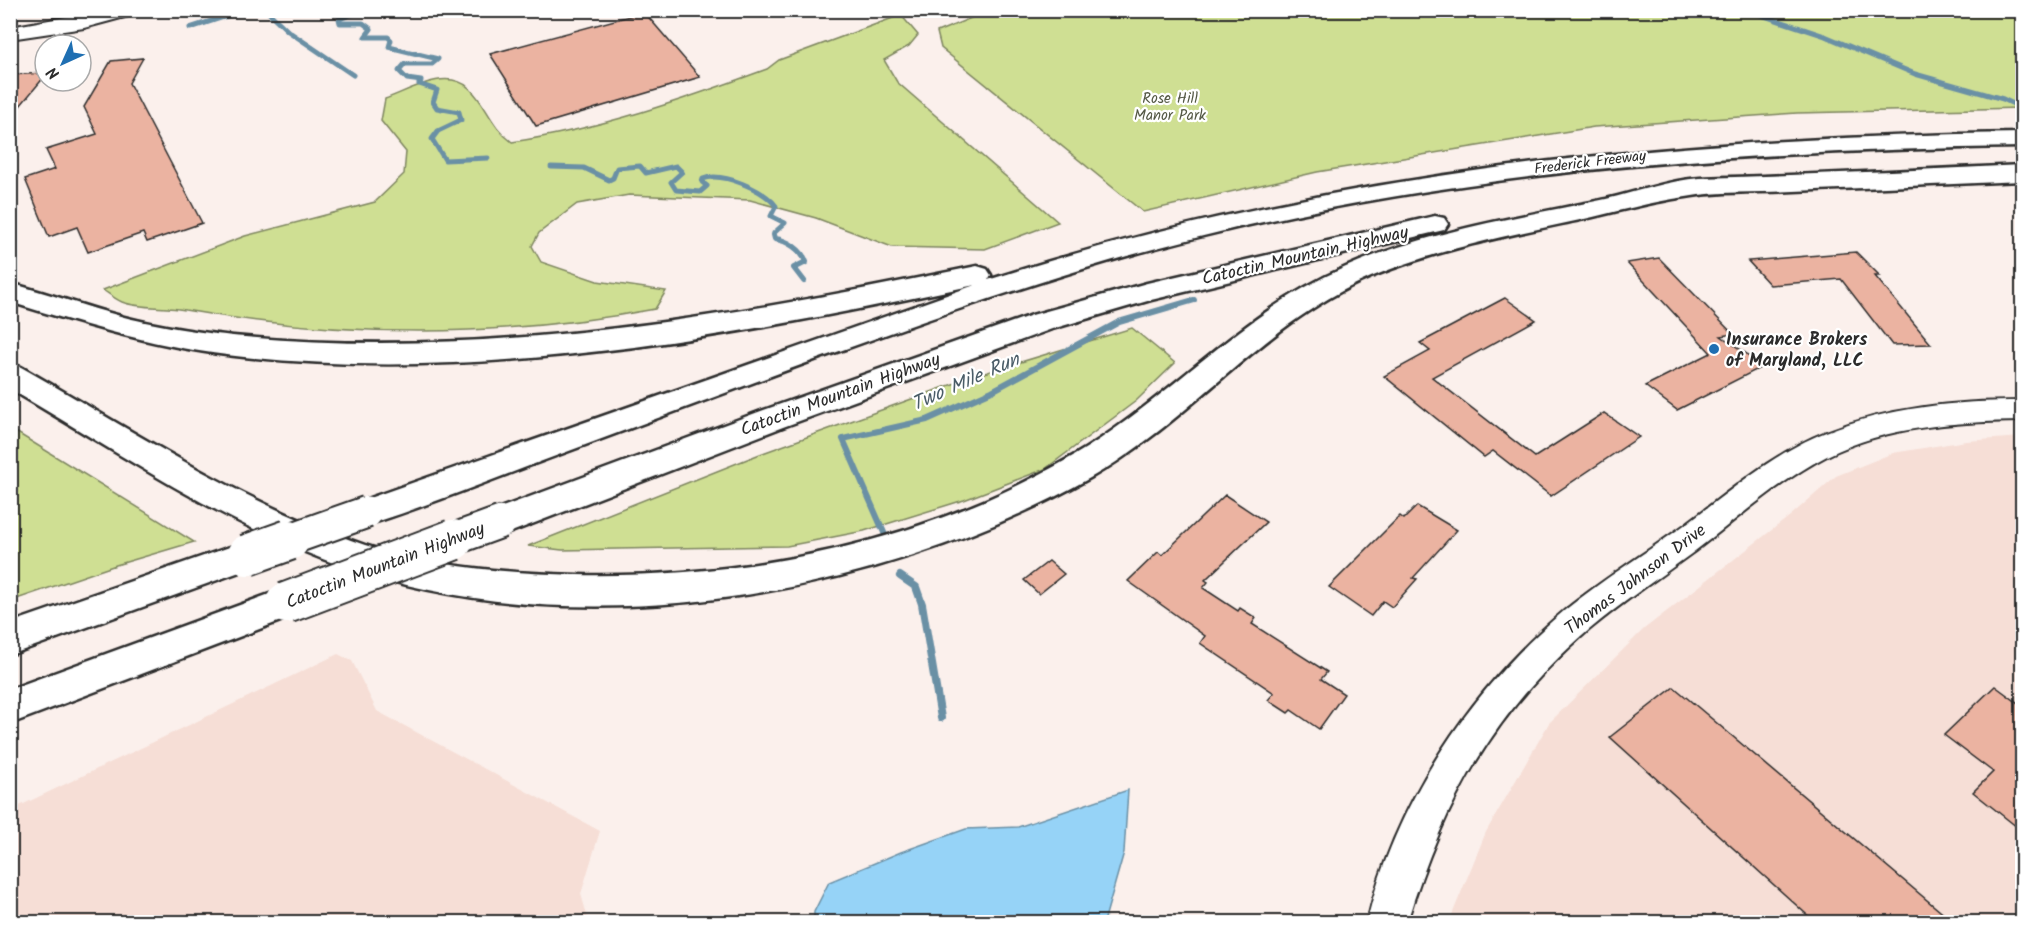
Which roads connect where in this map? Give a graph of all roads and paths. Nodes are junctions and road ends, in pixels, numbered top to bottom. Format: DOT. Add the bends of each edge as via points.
graph roads {
  1 [pos="129,10"];
  2 [pos="10,33"];
  3 [pos="2022,140"];
  4 [pos="2022,173"];
  5 [pos="1699,186"];
  6 [pos="1164,238"];
  7 [pos="10,292"];
  8 [pos="10,375"];
  9 [pos="2022,411"];
  10 [pos="10,639"];
  11 [pos="10,707"];
  12 [pos="1387,922"];
  1 -- 2 [label="street" via="84,22"];
  3 -- 6 [label="highway, Frederick Freeway" via="1795,145 1611,159 1332,200"];
  4 -- 5 [label="highway"];
  5 -- 8 [label="highway" via="1446,242 1369,267 1310,296 1271,322 1148,424 1113,448 1012,503 969,522 869,555 807,571 690,588 631,591 514,587 409,571 354,555 261,515"];
  5 -- 11 [label="highway, Catoctin Mountain Highway, bridge" via="1460,218 1147,292 1053,319 794,411"];
  6 -- 7 [label="highway" via="1073,250 980,274 765,318 623,338 484,351 365,353 225,343 82,317"];
  6 -- 10 [label="highway, bridge" via="894,322"];
  9 -- 12 [label="street, Thomas Johnson Drive" via="1924,416 1834,440 1774,476 1578,620 1502,694 1457,756 1415,837"];
}
